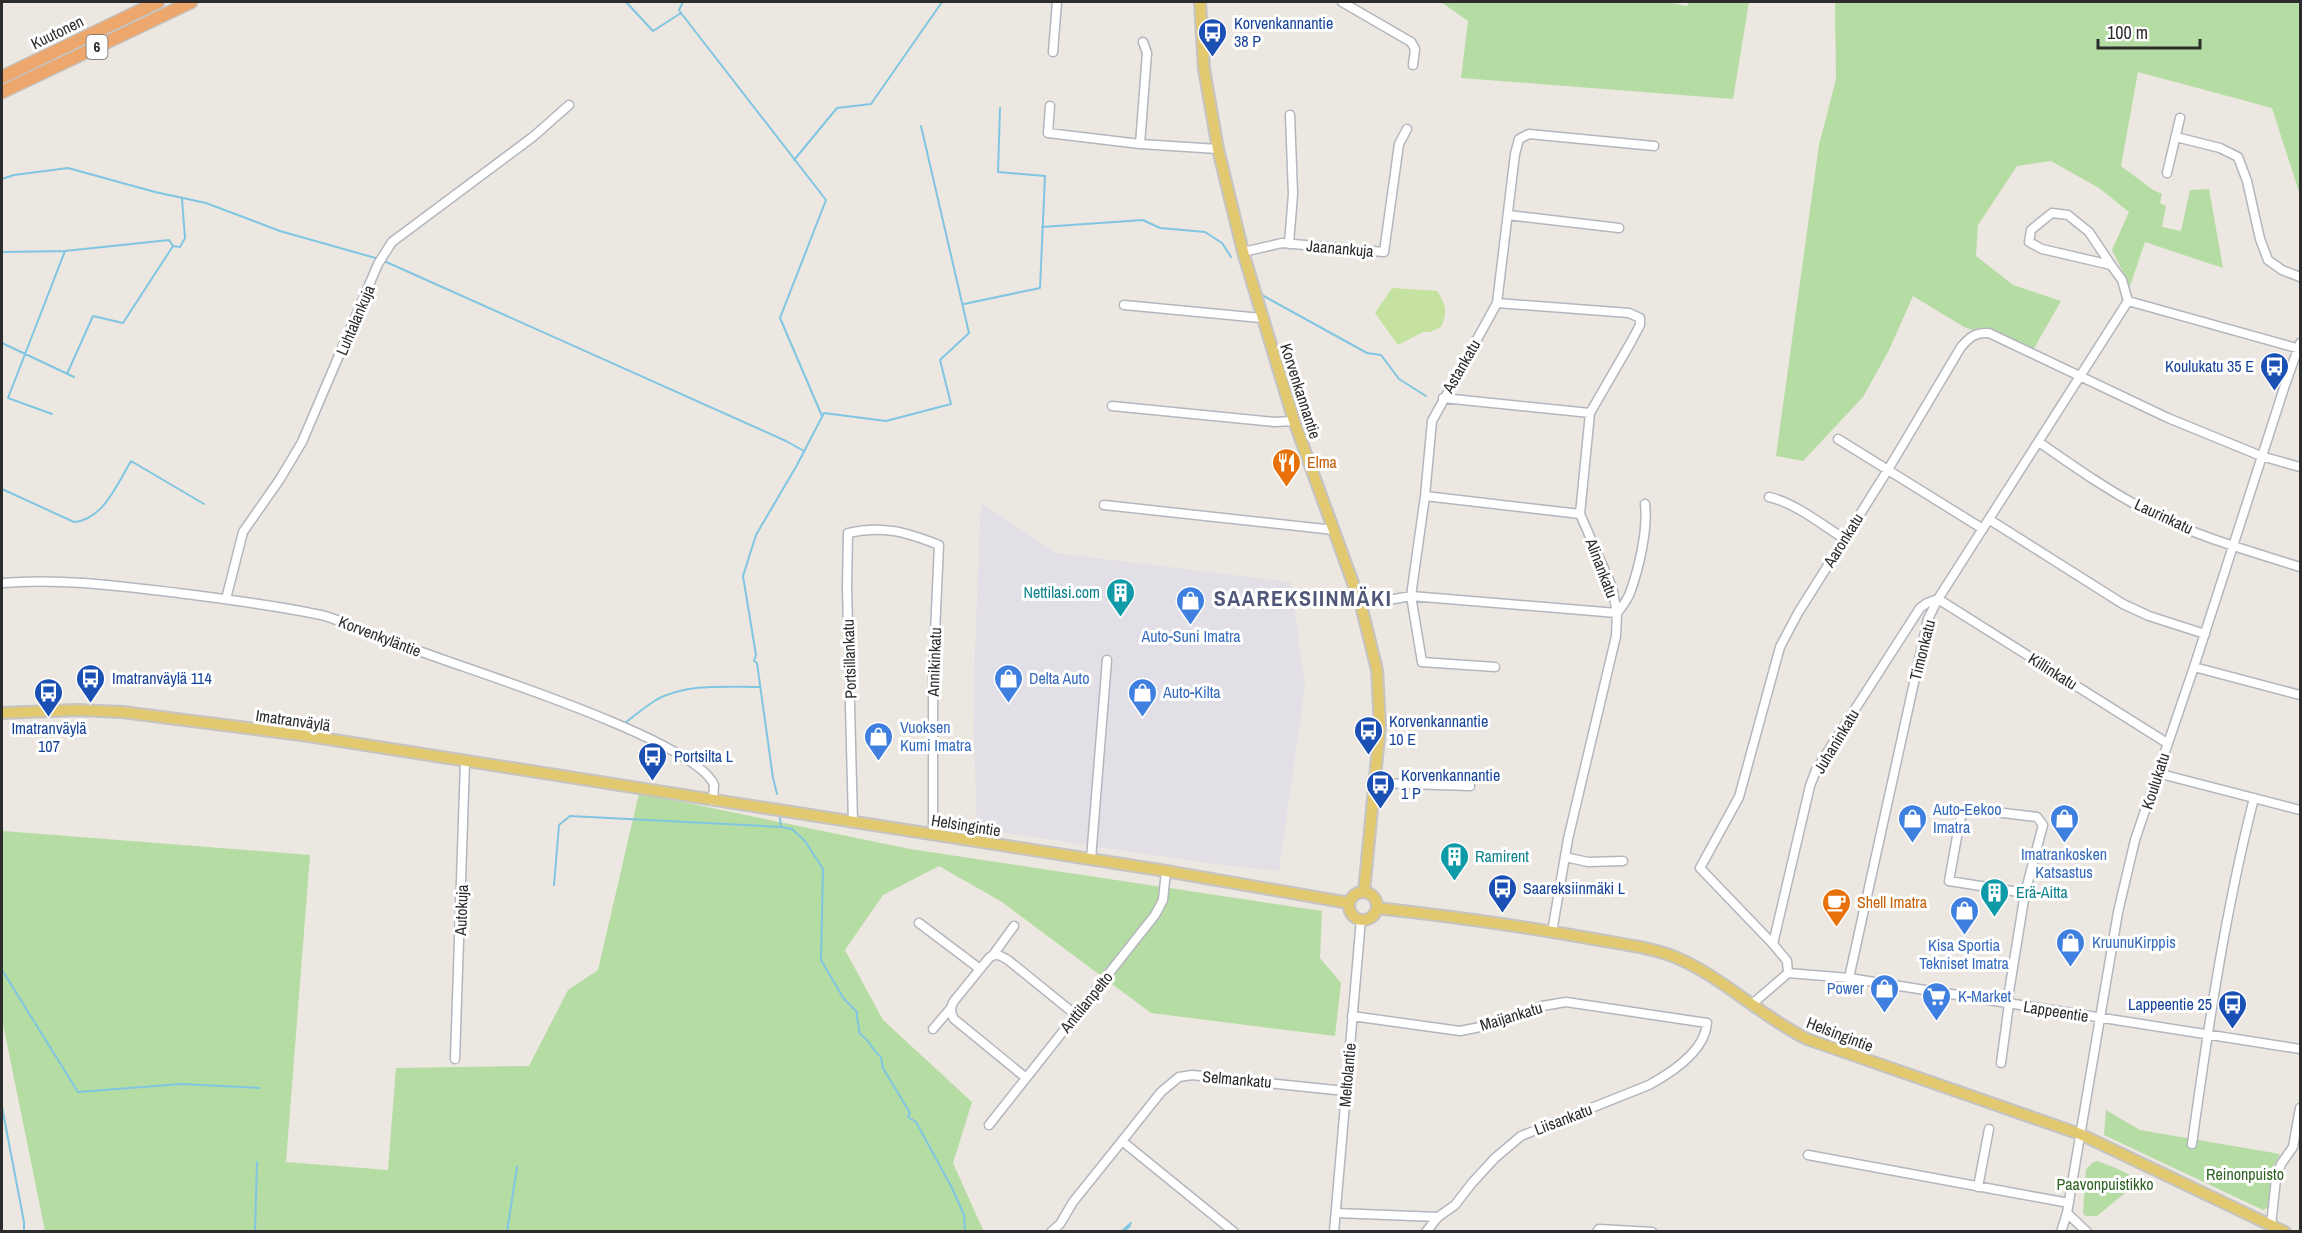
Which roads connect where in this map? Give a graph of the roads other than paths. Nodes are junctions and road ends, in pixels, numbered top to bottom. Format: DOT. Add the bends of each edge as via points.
graph roads {
  1 [pos="159,2"];
  2 [pos="191,2"];
  3 [pos="1057,2"];
  4 [pos="1200,2"];
  5 [pos="1342,2"];
  6 [pos="1143,42"];
  7 [pos="1053,52"];
  8 [pos="1413,65"];
  9 [pos="2,77"];
  10 [pos="2,92"];
  11 [pos="569,105"];
  12 [pos="1050,106"];
  13 [pos="1290,116"];
  14 [pos="2180,118"];
  15 [pos="1407,129"];
  16 [pos="2176,137"];
  17 [pos="1140,144"];
  18 [pos="1654,146"];
  19 [pos="1218,149"];
  20 [pos="2167,173"];
  21 [pos="1508,215"];
  22 [pos="1619,228"];
  23 [pos="1289,244"];
  24 [pos="1243,252"];
  25 [pos="2111,264"];
  26 [pos="2301,277"];
  27 [pos="2128,301"];
  28 [pos="1497,303"];
  29 [pos="1124,304"];
  30 [pos="1261,318"];
  31 [pos="2300,347"];
  32 [pos="2080,377"];
  33 [pos="1443,398"];
  34 [pos="1112,406"];
  35 [pos="1590,413"];
  36 [pos="1294,421"];
  37 [pos="1838,439"];
  38 [pos="2039,442"];
  39 [pos="2261,456"];
  40 [pos="2301,467"];
  41 [pos="1889,468"];
  42 [pos="1425,496"];
  43 [pos="1769,496"];
  44 [pos="1645,504"];
  45 [pos="1104,505"];
  46 [pos="1580,514"];
  47 [pos="1990,520"];
  48 [pos="885,529"];
  49 [pos="1983,529"];
  50 [pos="1334,530"];
  51 [pos="1843,538"];
  52 [pos="2233,545"];
  53 [pos="2301,567"];
  54 [pos="2,583"];
  55 [pos="1411,596"];
  56 [pos="226,599"];
  57 [pos="1938,599"];
  58 [pos="1361,605"];
  59 [pos="1617,613"];
  60 [pos="2205,634"];
  61 [pos="1107,660"];
  62 [pos="1495,667"];
  63 [pos="2194,667"];
  64 [pos="2301,695"];
  65 [pos="2,713"];
  66 [pos="2167,743"];
  67 [pos="465,762"];
  68 [pos="2157,773"];
  69 [pos="578,780"];
  70 [pos="1376,783"];
  71 [pos="1470,786"];
  72 [pos="2254,798"];
  73 [pos="713,801"];
  74 [pos="2301,810"];
  75 [pos="853,823"];
  76 [pos="933,835"];
  77 [pos="1565,857"];
  78 [pos="1091,859"];
  79 [pos="1623,861"];
  80 [pos="1166,871"];
  81 [pos="1364,892"];
  82 [pos="2025,893"];
  83 [pos="1350,903"];
  84 [pos="1377,908"];
  85 [pos="1361,919"];
  86 [pos="919,923"];
  87 [pos="1014,926"];
  88 [pos="1552,932"];
  89 [pos="1773,944"];
  90 [pos="993,955"];
  91 [pos="980,969"];
  92 [pos="1788,973"];
  93 [pos="1849,978"];
  94 [pos="2008,1004"];
  95 [pos="1751,1005"];
  96 [pos="950,1008"];
  97 [pos="1076,1015"];
  98 [pos="1352,1016"];
  99 [pos="2100,1018"];
  100 [pos="1707,1023"];
  101 [pos="933,1029"];
  102 [pos="2208,1034"];
  103 [pos="2301,1049"];
  104 [pos="455,1059"];
  105 [pos="2001,1063"];
  106 [pos="1025,1077"];
  107 [pos="1345,1091"];
  108 [pos="2301,1108"];
  109 [pos="989,1125"];
  110 [pos="1989,1129"];
  111 [pos="2080,1134"];
  112 [pos="1122,1141"];
  113 [pos="2192,1144"];
  114 [pos="1808,1155"];
  115 [pos="1978,1186"];
  116 [pos="2068,1203"];
  117 [pos="1336,1213"];
  118 [pos="2067,1213"];
  119 [pos="1438,1217"];
  120 [pos="2271,1225"];
  121 [pos="1051,1232"];
  122 [pos="1234,1232"];
  123 [pos="1334,1232"];
  124 [pos="1426,1232"];
  125 [pos="1597,1232"];
  126 [pos="1652,1232"];
  127 [pos="2061,1232"];
  128 [pos="2087,1232"];
  129 [pos="2285,1232"];
  1 -- 9 [label="highway, Kuutonen / 6"];
  2 -- 10 [label="highway, Kuutonen / 6"];
  3 -- 7 [label="street"];
  4 -- 19 [label="main road, Korvenkannantie" via="1204,69"];
  5 -- 8 [label="street" via="1411,42 1415,49"];
  6 -- 17 [label="street" via="1147,53"];
  11 -- 56 [label="street, Luhtalankuja" via="534,136 392,242 378,264 302,442 243,532"];
  12 -- 17 [label="street" via="1048,133"];
  13 -- 23 [label="street" via="1293,194"];
  14 -- 16 [label="street"];
  15 -- 23 [label="street, Jaanankuja" via="1399,144 1384,252"];
  16 -- 20 [label="street"];
  16 -- 26 [label="street" via="2220,148 2238,157 2268,260"];
  17 -- 19 [label="street"];
  18 -- 21 [label="street, Astankatu" via="1529,134 1519,139 1515,154"];
  19 -- 24 [label="main road, Korvenkannantie"];
  21 -- 22 [label="street"];
  21 -- 28 [label="street, Astankatu"];
  23 -- 24 [label="street, Jaanankuja"];
  24 -- 30 [label="main road, Korvenkannantie"];
  25 -- 25 [label="street" via="2042,249 2030,242 2031,230 2052,213 2068,215 2089,232"];
  25 -- 27 [label="street" via="2122,280"];
  27 -- 31 [label="street"];
  27 -- 32 [label="street, Timonkatu"];
  28 -- 33 [label="street, Astankatu"];
  28 -- 35 [label="street, Alinankatu" via="1640,318 1640,325"];
  29 -- 30 [label="street"];
  30 -- 36 [label="main road, Korvenkannantie"];
  31 -- 39 [label="street, Koulukatu"];
  32 -- 38 [label="street, Timonkatu"];
  32 -- 39 [label="street"];
  32 -- 41 [label="street, Aaronkatu" via="1989,333 1974,334 1961,347"];
  33 -- 35 [label="street"];
  33 -- 42 [label="street, Astankatu" via="1432,421"];
  34 -- 36 [label="street"];
  35 -- 46 [label="street, Alinankatu"];
  36 -- 50 [label="main road, Korvenkannantie"];
  37 -- 41 [label="street"];
  38 -- 47 [label="street, Timonkatu"];
  38 -- 52 [label="street, Laurinkatu" via="2087,476 2157,516"];
  39 -- 40 [label="street"];
  39 -- 52 [label="street, Koulukatu"];
  41 -- 49 [label="street"];
  41 -- 51 [label="street, Aaronkatu"];
  42 -- 46 [label="street"];
  42 -- 55 [label="street, Astankatu"];
  43 -- 51 [label="street"];
  44 -- 59 [label="street" via="1647,521 1637,567 1629,594"];
  45 -- 50 [label="street"];
  46 -- 59 [label="street, Alinankatu" via="1612,587"];
  47 -- 49 [label="street, Timonkatu"];
  47 -- 60 [label="street" via="2123,604"];
  48 -- 75 [label="street, Portsillankatu" via="848,533"];
  48 -- 76 [label="street, Annikinkatu" via="939,545 933,676"];
  49 -- 57 [label="street, Timonkatu"];
  50 -- 58 [label="main road, Korvenkannantie"];
  51 -- 89 [label="street, Aaronkatu" via="1780,647 1739,797 1700,868"];
  52 -- 53 [label="street, Laurinkatu"];
  52 -- 60 [label="street, Koulukatu"];
  54 -- 56 [label="street, Korvenkyläntie" via="75,581"];
  55 -- 58 [label="street"];
  55 -- 59 [label="street"];
  55 -- 62 [label="street, Astankatu" via="1422,662"];
  56 -- 73 [label="street, Korvenkyläntie" via="324,615 605,719 695,765 712,780"];
  57 -- 66 [label="street, Killinkatu"];
  57 -- 89 [label="street, Juhaninkatu" via="1920,608 1816,771"];
  57 -- 93 [label="street, Timonkatu" via="1923,637"];
  58 -- 70 [label="main road, Korvenkannantie" via="1380,695"];
  59 -- 77 [label="street, Alinankatu" via="1616,636"];
  60 -- 63 [label="street, Koulukatu"];
  61 -- 78 [label="street"];
  63 -- 64 [label="street"];
  63 -- 66 [label="street, Koulukatu"];
  65 -- 67 [label="main road, Imatranväylä" via="122,712 302,735"];
  66 -- 68 [label="street, Koulukatu"];
  67 -- 69 [label="main road, Imatranväylä"];
  67 -- 104 [label="street, Autokuja"];
  68 -- 72 [label="street"];
  68 -- 99 [label="street, Koulukatu" via="2135,840"];
  69 -- 73 [label="main road, Helsingintie"];
  70 -- 71 [label="street"];
  70 -- 81 [label="main road, Korvenkannantie"];
  72 -- 74 [label="street"];
  72 -- 102 [label="street" via="2232,889"];
  73 -- 75 [label="main road, Helsingintie"];
  75 -- 76 [label="main road, Helsingintie"];
  76 -- 78 [label="main road, Helsingintie"];
  77 -- 79 [label="street" via="1588,862"];
  77 -- 88 [label="street, Alinankatu"];
  78 -- 80 [label="main road, Helsingintie"];
  80 -- 83 [label="main road, Helsingintie"];
  80 -- 97 [label="street, Anttilanpelto" via="1160,907"];
  81 -- 83 [label="main road" via="1354,895"];
  81 -- 84 [label="main road" via="1374,897"];
  82 -- 82 [label="street" via="2042,821 2028,815 1969,809 1963,813 1949,881"];
  82 -- 94 [label="street"];
  83 -- 85 [label="main road" via="1352,914"];
  84 -- 85 [label="main road" via="1371,917"];
  84 -- 88 [label="main road, Helsingintie"];
  85 -- 98 [label="street, Meltolantie"];
  86 -- 91 [label="street"];
  87 -- 90 [label="street"];
  88 -- 95 [label="main road, Helsingintie" via="1674,957 1711,976"];
  89 -- 92 [label="street" via="1786,961"];
  90 -- 91 [label="street"];
  90 -- 97 [label="street" via="1008,960"];
  91 -- 96 [label="street"];
  92 -- 93 [label="street, Lappeentie"];
  92 -- 95 [label="street"];
  93 -- 94 [label="street, Lappeentie"];
  94 -- 99 [label="street, Lappeentie"];
  94 -- 105 [label="street"];
  95 -- 111 [label="main road, Helsingintie" via="1786,1029 1836,1050"];
  96 -- 101 [label="street"];
  96 -- 106 [label="street" via="954,1019"];
  97 -- 106 [label="street, Anttilanpelto"];
  98 -- 100 [label="street, Maijankatu" via="1460,1031 1490,1025 1542,1005 1566,1002"];
  98 -- 107 [label="street, Meltolantie"];
  99 -- 102 [label="street, Lappeentie"];
  99 -- 111 [label="street, Koulukatu"];
  100 -- 119 [label="street, Liisankatu" via="1693,1052 1668,1074 1521,1136"];
  102 -- 103 [label="street, Lappeentie"];
  102 -- 113 [label="street"];
  106 -- 109 [label="street, Anttilanpelto"];
  107 -- 112 [label="street, Selmankatu" via="1192,1075 1179,1077 1161,1092"];
  107 -- 117 [label="street, Meltolantie"];
  108 -- 120 [label="street" via="2293,1148 2276,1179"];
  110 -- 115 [label="street"];
  111 -- 116 [label="street, Koulukatu"];
  111 -- 120 [label="main road, Helsingintie"];
  112 -- 121 [label="street"];
  112 -- 122 [label="street"];
  114 -- 115 [label="street"];
  115 -- 116 [label="street"];
  116 -- 118 [label="street, Koulukatu"];
  117 -- 119 [label="street"];
  117 -- 123 [label="street, Meltolantie"];
  118 -- 127 [label="street, Koulukatu"];
  118 -- 128 [label="street"];
  119 -- 124 [label="street, Liisankatu"];
  120 -- 129 [label="main road, Helsingintie"];
  125 -- 126 [label="street"];
}
